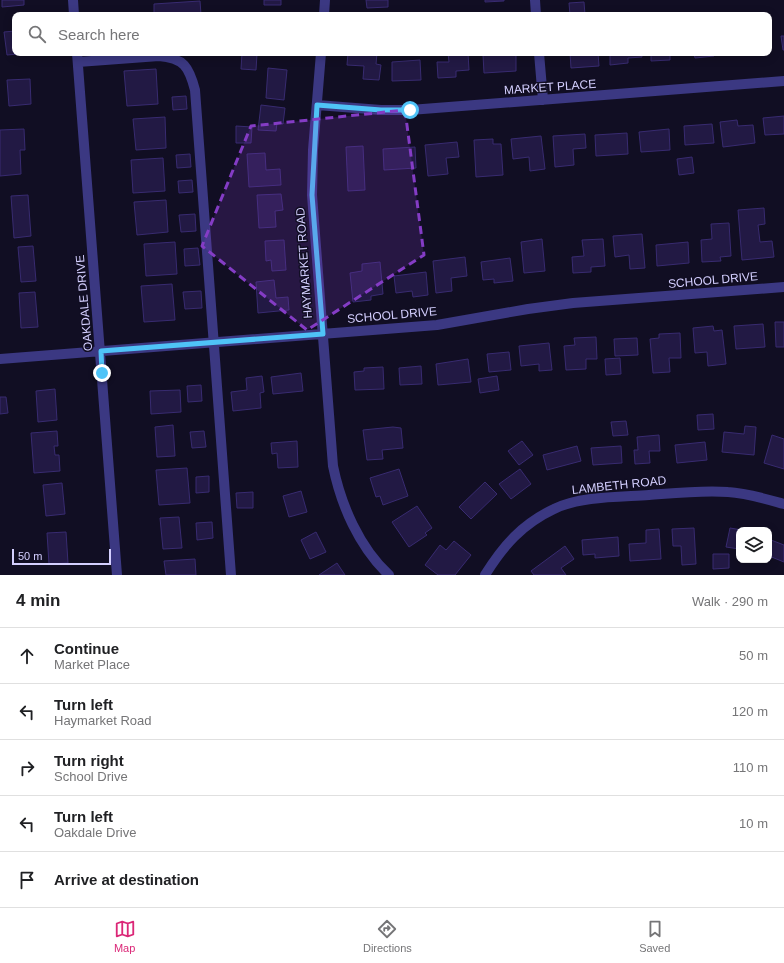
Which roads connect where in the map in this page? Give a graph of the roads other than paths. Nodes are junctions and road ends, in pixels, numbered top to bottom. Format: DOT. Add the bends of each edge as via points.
graph roads {
  1 [pos="73,0"];
  2 [pos="325,0"];
  3 [pos="535,0"];
  4 [pos="74,12"];
  5 [pos="324,12"];
  6 [pos="536,12"];
  7 [pos="321,56"];
  8 [pos="539,56"];
  9 [pos="77,57"];
  10 [pos="784,81"];
  11 [pos="543,100"];
  12 [pos="317,105"];
  13 [pos="784,287"];
  14 [pos="323,334"];
  15 [pos="214,342"];
  16 [pos="101,351"];
  17 [pos="0,359"];
  18 [pos="784,504"];
  19 [pos="117,575"];
  20 [pos="231,575"];
  21 [pos="389,575"];
  22 [pos="486,575"];
  1 -- 4 [label="street"];
  2 -- 5 [label="street"];
  3 -- 6 [label="street"];
  7 -- 12 [label="street, HAYMARKET ROAD"];
  8 -- 11 [label="street"];
  9 -- 15 [label="street" via="171,57 181,61 189,70 195,90"];
  9 -- 16 [label="street, OAKDALE DRIVE"];
  10 -- 11 [label="street, MARKET PLACE"];
  11 -- 12 [label="street, MARKET PLACE" via="410,110"];
  12 -- 14 [label="street, HAYMARKET ROAD" via="312,195"];
  13 -- 14 [label="street, SCHOOL DRIVE" via="573,303 437,325"];
  14 -- 15 [label="street, SCHOOL DRIVE"];
  14 -- 21 [label="street, HAYMARKET ROAD" via="336,479 354,526 366,547"];
  15 -- 16 [label="street, SCHOOL DRIVE"];
  15 -- 20 [label="street"];
  16 -- 17 [label="street, SCHOOL DRIVE"];
  16 -- 19 [label="street, OAKDALE DRIVE"];
  18 -- 22 [label="street, LAMBETH ROAD" via="759,497 708,491 570,503 554,508 513,536 500,551"];
}
